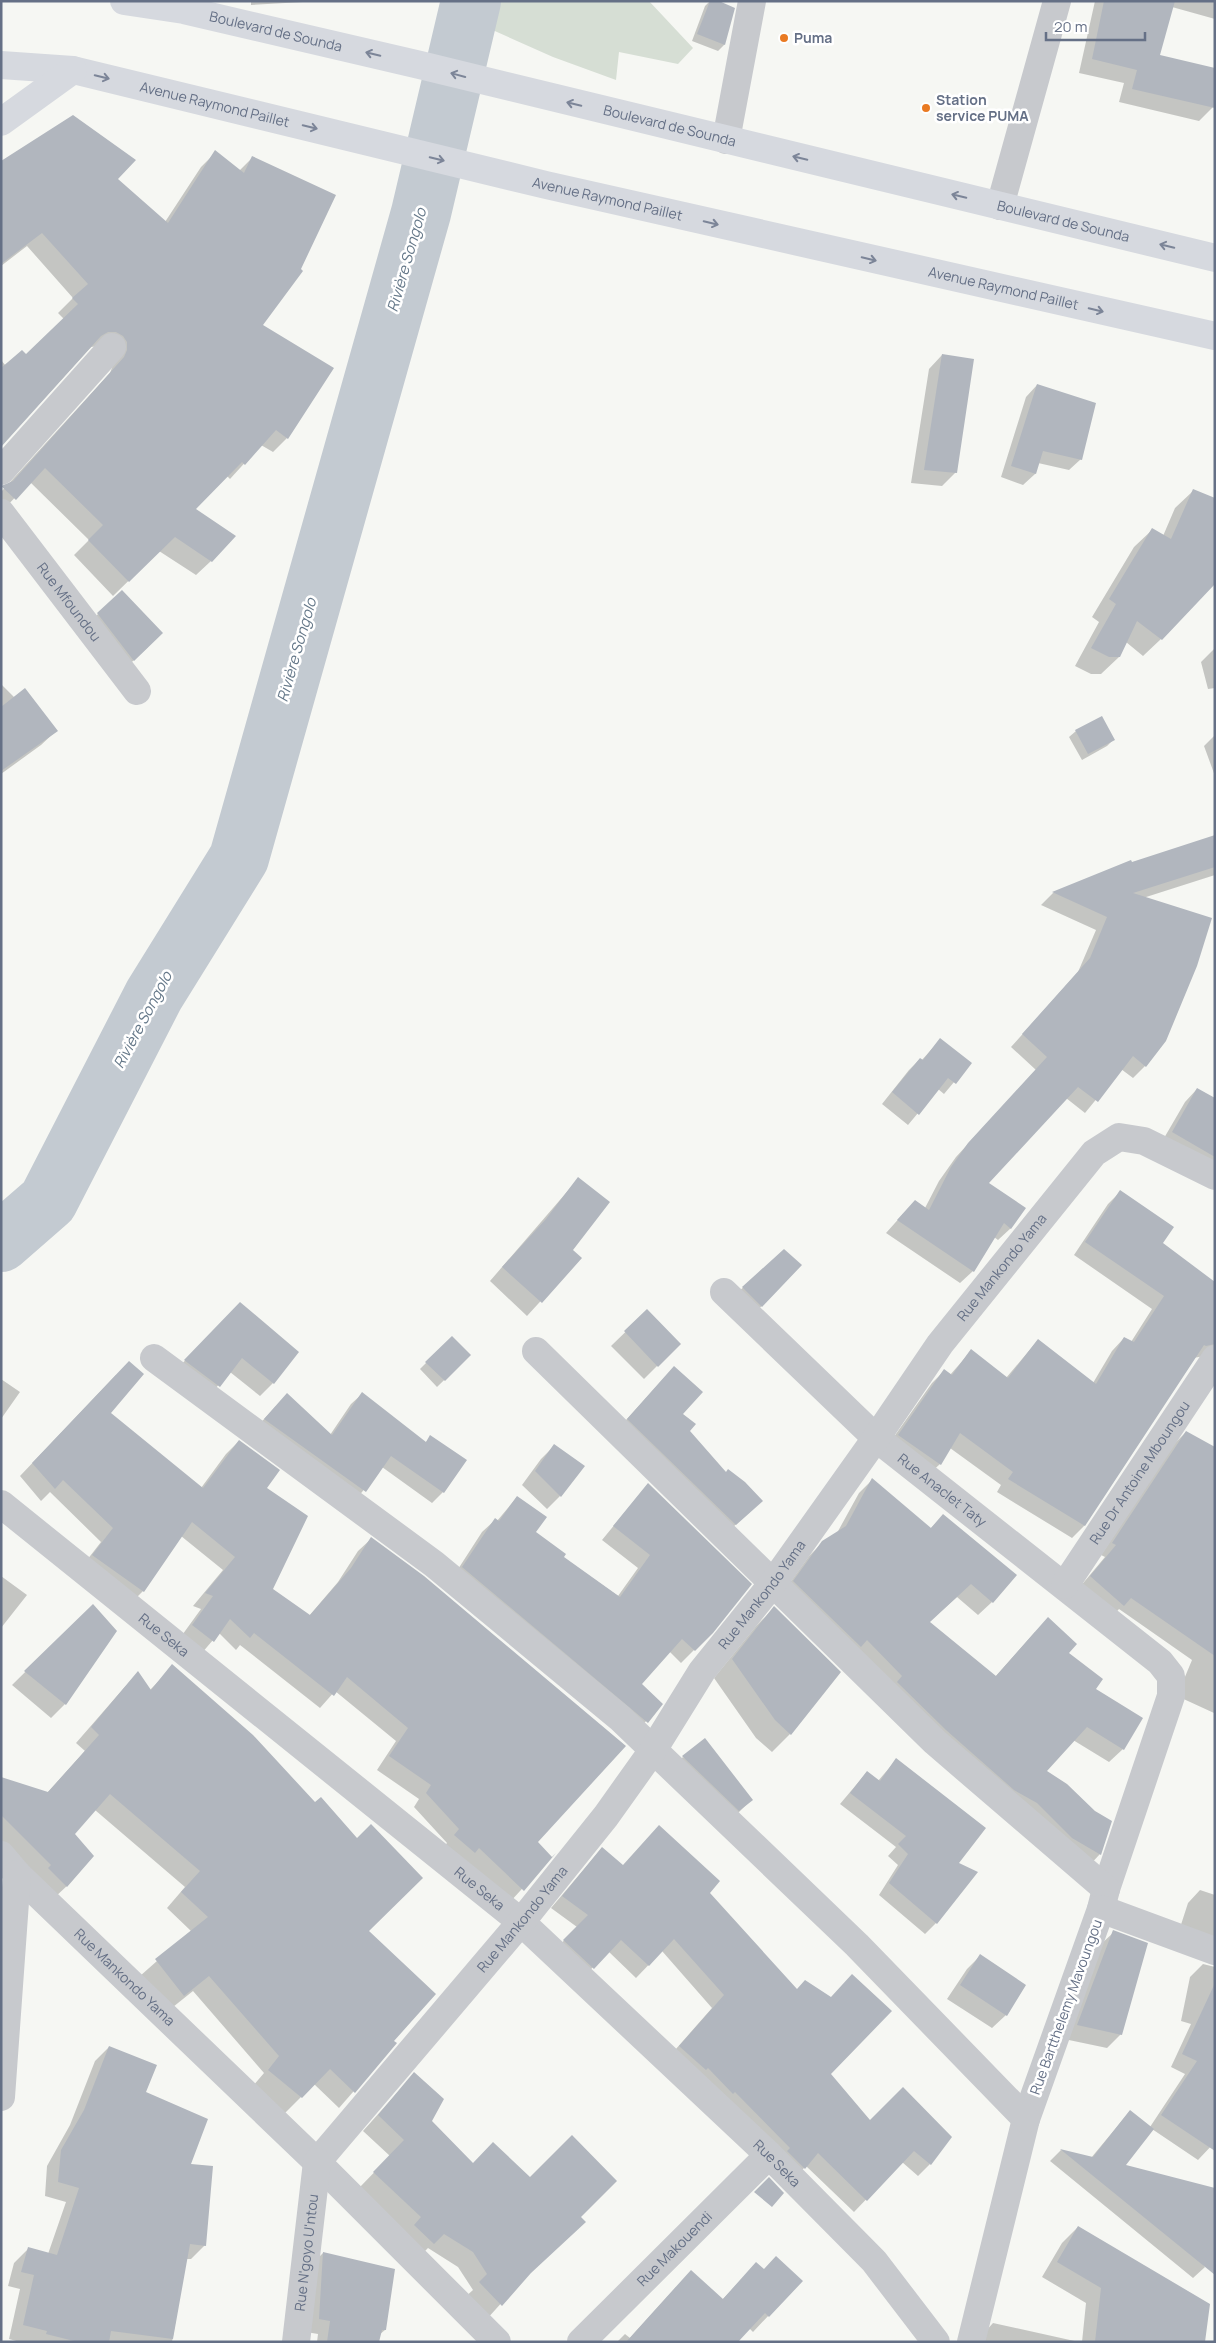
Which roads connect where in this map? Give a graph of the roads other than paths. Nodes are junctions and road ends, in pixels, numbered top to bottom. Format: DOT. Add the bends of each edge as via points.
graph roads {
  1 [pos="124,1"];
  2 [pos="752,1"];
  3 [pos="1057,1"];
  4 [pos="1,65"];
  5 [pos="73,70"];
  6 [pos="1,122"];
  7 [pos="726,140"];
  8 [pos="1000,206"];
  9 [pos="1215,258"];
  10 [pos="1215,336"];
  11 [pos="112,347"];
  12 [pos="1,471"];
  13 [pos="1,513"];
  14 [pos="137,691"];
  15 [pos="1215,1176"];
  16 [pos="724,1292"];
  17 [pos="536,1351"];
  18 [pos="154,1358"];
  19 [pos="1215,1359"];
  20 [pos="876,1438"];
  21 [pos="1,1504"];
  22 [pos="773,1583"];
  23 [pos="1065,1586"];
  24 [pos="1170,1676"];
  25 [pos="653,1750"];
  26 [pos="9,1864"];
  27 [pos="1104,1899"];
  28 [pos="521,1922"];
  29 [pos="1215,1951"];
  30 [pos="1,2097"];
  31 [pos="1026,2119"];
  32 [pos="768,2155"];
  33 [pos="317,2162"];
  34 [pos="296,2342"];
  35 [pos="497,2342"];
  36 [pos="581,2342"];
  37 [pos="936,2342"];
  38 [pos="971,2342"];
  7 -- 1 [label="main road, Boulevard de Sounda, one-way" via="184,10"];
  2 -- 7 [label="street"];
  3 -- 8 [label="street"];
  4 -- 5 [label="main road, Avenue Raymond Paillet"];
  5 -- 6 [label="main road"];
  5 -- 10 [label="main road, Avenue Raymond Paillet, one-way" via="476,168"];
  8 -- 7 [label="main road, Boulevard de Sounda, one-way"];
  9 -- 8 [label="main road, Boulevard de Sounda, one-way"];
  11 -- 12 [label="street"];
  13 -- 14 [label="street, Rue Mfoundou"];
  15 -- 20 [label="street, Rue Mankondo Yama" via="1144,1141 1119,1137 1094,1152 940,1344"];
  16 -- 20 [label="street, Rue Anaclet Taty"];
  17 -- 22 [label="street"];
  18 -- 25 [label="street" via="434,1564 563,1669"];
  19 -- 23 [label="street, Rue Dr Antoine Mboungou"];
  20 -- 22 [label="street, Rue Mankondo Yama"];
  20 -- 23 [label="street, Rue Anaclet Taty"];
  21 -- 28 [label="street, Rue Seka"];
  22 -- 25 [label="street, Rue Mankondo Yama" via="702,1671"];
  22 -- 27 [label="street" via="935,1742"];
  23 -- 24 [label="street, Rue Anaclet Taty" via="1160,1662"];
  24 -- 27 [label="street, Rue Bartthelemy Mavoungou" via="1172,1696"];
  25 -- 28 [label="street, Rue Mankondo Yama" via="606,1816"];
  25 -- 31 [label="street" via="857,1945"];
  26 -- 30 [label="street, Rue Mankondo Yama"];
  26 -- 33 [label="street, Rue Mankondo Yama"];
  27 -- 29 [label="street"];
  27 -- 31 [label="street, Rue Bartthelemy Mavoungou"];
  28 -- 32 [label="street, Rue Seka"];
  28 -- 33 [label="street, Rue Mankondo Yama"];
  31 -- 38 [label="street, Rue Bartthelemy Mavoungou"];
  32 -- 36 [label="street, Rue Makouendi"];
  32 -- 37 [label="street, Rue Seka" via="874,2261"];
  33 -- 34 [label="street, Rue N'goyo U'ntou"];
  33 -- 35 [label="street"];
}
